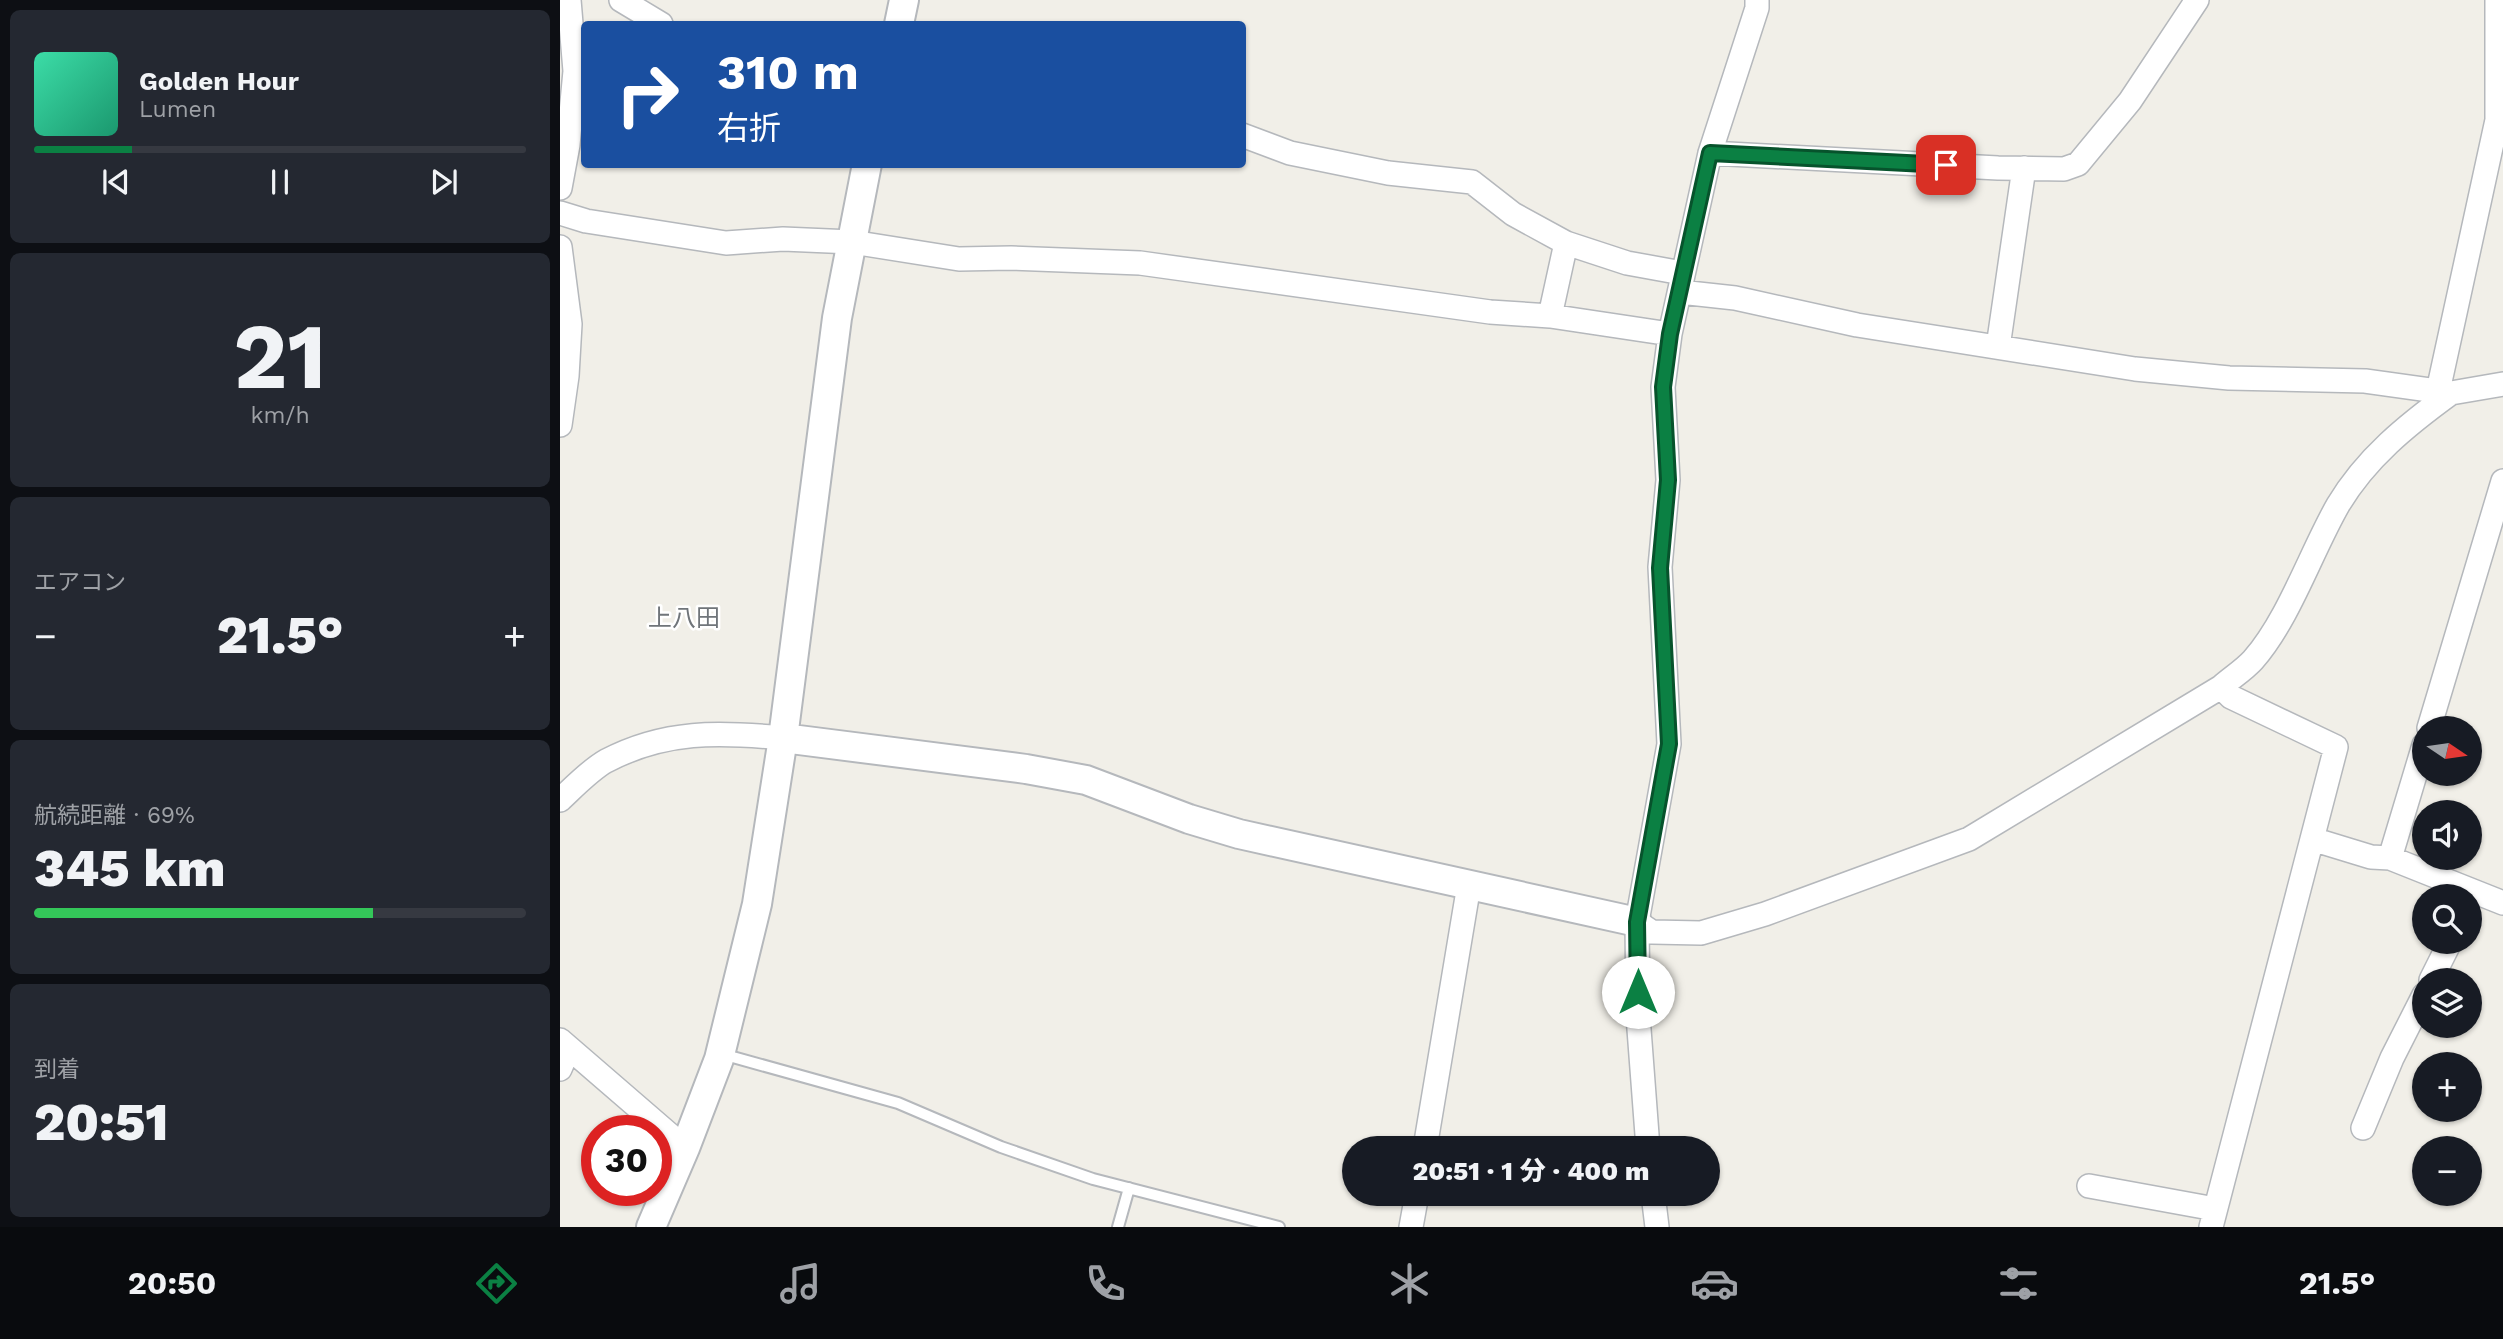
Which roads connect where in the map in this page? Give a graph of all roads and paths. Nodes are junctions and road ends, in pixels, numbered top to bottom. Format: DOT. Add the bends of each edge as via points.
graph roads {
  1 [pos="569,0"];
  2 [pos="621,0"];
  3 [pos="904,0"];
  4 [pos="1757,0"];
  5 [pos="2197,0"];
  6 [pos="2497,0"];
  7 [pos="656,21"];
  8 [pos="900,21"];
  9 [pos="1246,136"];
  10 [pos="1710,153"];
  11 [pos="866,168"];
  12 [pos="2024,168"];
  13 [pos="560,188"];
  14 [pos="560,213"];
  15 [pos="852,242"];
  16 [pos="1566,243"];
  17 [pos="560,247"];
  18 [pos="1681,283"];
  19 [pos="1550,316"];
  20 [pos="1670,334"];
  21 [pos="1998,347"];
  22 [pos="2503,384"];
  23 [pos="2444,392"];
  24 [pos="561,410"];
  25 [pos="2503,481"];
  26 [pos="2221,687"];
  27 [pos="2433,716"];
  28 [pos="783,738"];
  29 [pos="2412,785"];
  30 [pos="560,800"];
  31 [pos="2312,839"];
  32 [pos="2390,858"];
  33 [pos="2445,884"];
  34 [pos="1469,885"];
  35 [pos="2482,899"];
  36 [pos="2503,903"];
  37 [pos="1637,922"];
  38 [pos="2412,1019"];
  39 [pos="565,1044"];
  40 [pos="720,1054"];
  41 [pos="560,1069"];
  42 [pos="2363,1128"];
  43 [pos="1427,1136"];
  44 [pos="1647,1136"];
  45 [pos="685,1148"];
  46 [pos="2089,1186"];
  47 [pos="1129,1188"];
  48 [pos="1415,1206"];
  49 [pos="1654,1206"];
  50 [pos="2213,1218"];
  51 [pos="651,1227"];
  52 [pos="1118,1227"];
  53 [pos="1279,1227"];
  54 [pos="1411,1227"];
  55 [pos="1657,1227"];
  1 -- 13 [label="street" via="575,71"];
  2 -- 7 [label="street"];
  3 -- 8 [label="street"];
  4 -- 10 [label="street"];
  5 -- 12 [label="street" via="2130,101 2078,164 2064,169"];
  6 -- 23 [label="street" via="2497,120"];
  9 -- 16 [label="street" via="1290,153 1388,173 1472,182 1513,215"];
  10 -- 12 [label="street"];
  10 -- 18 [label="street"];
  11 -- 15 [label="street"];
  12 -- 21 [label="street"];
  14 -- 15 [label="street" via="726,243 783,239"];
  15 -- 19 [label="street" via="959,259 1140,262 1490,312"];
  15 -- 28 [label="street" via="837,318"];
  16 -- 18 [label="street"];
  16 -- 19 [label="street"];
  17 -- 24 [label="street" via="570,324"];
  18 -- 20 [label="street"];
  18 -- 21 [label="street" via="1857,325"];
  19 -- 20 [label="street"];
  20 -- 37 [label="street" via="1663,387 1668,480 1660,568 1669,744"];
  21 -- 23 [label="street" via="2135,369 2229,378 2365,381"];
  22 -- 23 [label="street"];
  23 -- 26 [label="street" via="2362,470 2338,505 2272,633 2253,660"];
  25 -- 27 [label="street"];
  26 -- 31 [label="street" via="2231,697 2336,747"];
  26 -- 37 [label="street" via="1969,839 1701,933 1652,932"];
  28 -- 30 [label="street" via="686,735 652,744 604,762"];
  28 -- 34 [label="street" via="1086,780 1239,834"];
  28 -- 40 [label="street" via="757,904"];
  29 -- 32 [label="street"];
  31 -- 32 [label="street" via="2371,857"];
  31 -- 50 [label="street"];
  32 -- 33 [label="street"];
  34 -- 37 [label="street"];
  34 -- 43 [label="street"];
  35 -- 36 [label="street"];
  37 -- 44 [label="street"];
  38 -- 42 [label="street"];
  39 -- 41 [label="street"];
  39 -- 45 [label="street"];
  40 -- 45 [label="street"];
  40 -- 47 [label="lane" via="898,1103 1001,1147"];
  45 -- 51 [label="street"];
  46 -- 50 [label="street"];
  47 -- 52 [label="lane"];
  47 -- 53 [label="lane"];
  48 -- 54 [label="street"];
  49 -- 55 [label="street"];
}
